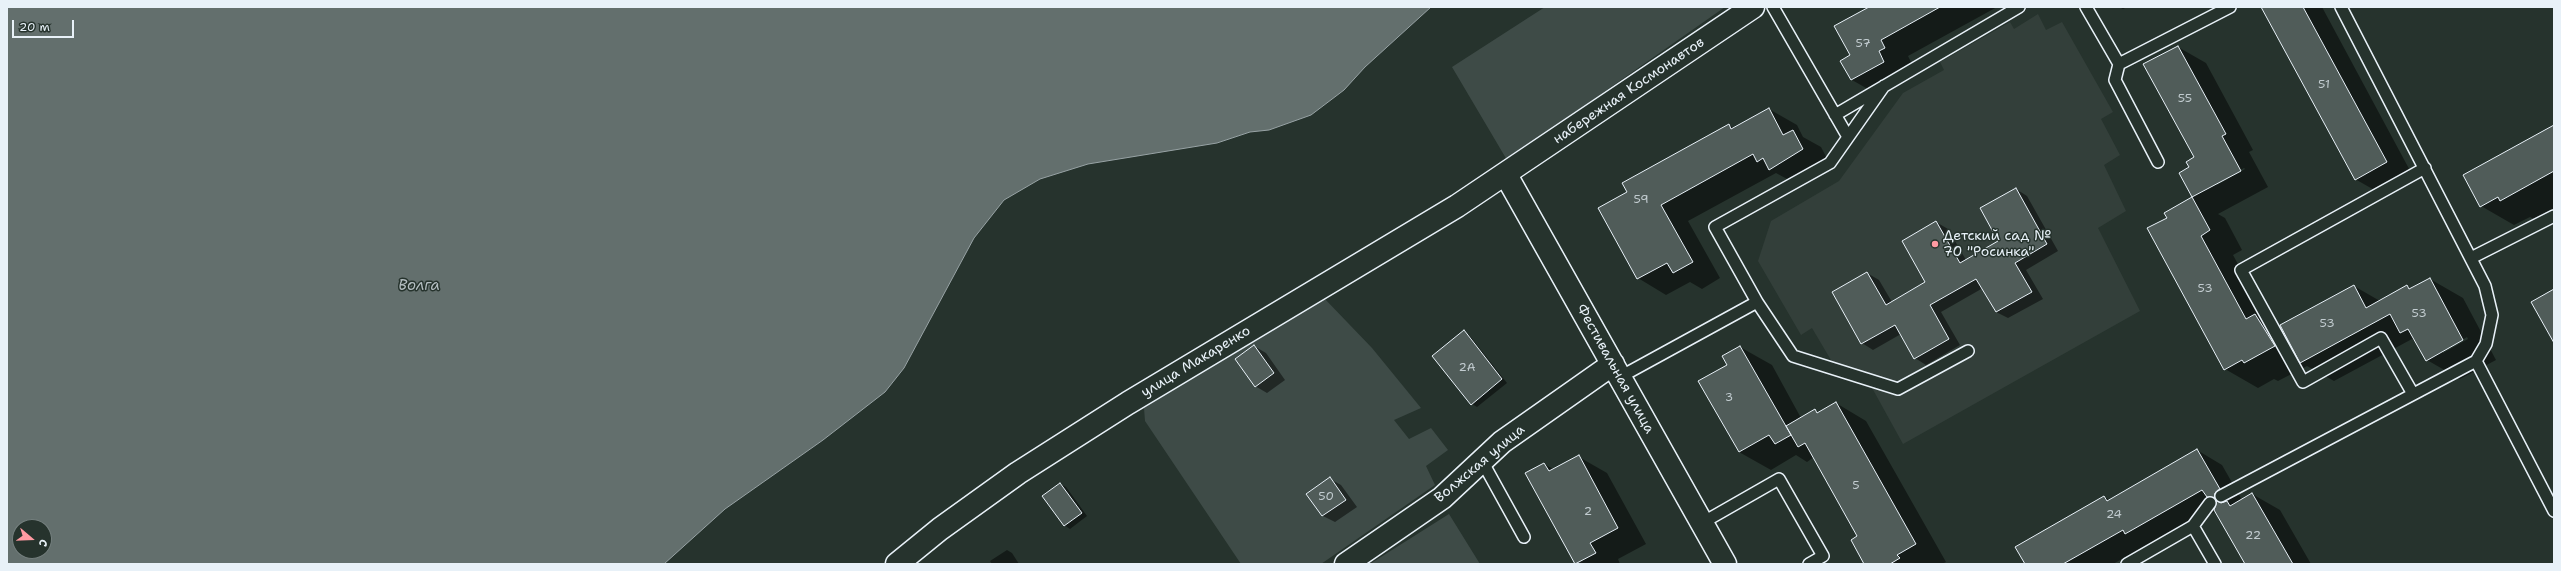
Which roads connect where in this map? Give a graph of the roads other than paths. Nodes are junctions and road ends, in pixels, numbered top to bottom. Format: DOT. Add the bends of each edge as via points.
graph roads {
  1 [pos="1752,7"];
  2 [pos="1773,7"];
  3 [pos="2019,7"];
  4 [pos="2086,7"];
  5 [pos="2230,7"];
  6 [pos="2341,7"];
  7 [pos="2119,64"];
  8 [pos="1884,86"];
  9 [pos="1835,115"];
  10 [pos="1848,138"];
  11 [pos="2158,162"];
  12 [pos="2425,168"];
  13 [pos="1506,174"];
  14 [pos="2554,216"];
  15 [pos="2471,258"];
  16 [pos="1757,302"];
  17 [pos="1968,351"];
  18 [pos="2476,361"];
  19 [pos="1616,370"];
  20 [pos="2413,394"];
  21 [pos="1482,461"];
  22 [pos="2221,496"];
  23 [pos="2210,503"];
  24 [pos="2554,512"];
  25 [pos="1702,523"];
  26 [pos="2193,526"];
  27 [pos="1524,537"];
  28 [pos="897,564"];
  29 [pos="1346,564"];
  30 [pos="1725,564"];
  31 [pos="1809,564"];
  32 [pos="2127,564"];
  33 [pos="2215,564"];
  1 -- 13 [label="street, набережная Космонавтов"];
  2 -- 9 [label="lane"];
  3 -- 8 [label="lane"];
  4 -- 7 [label="lane"];
  5 -- 7 [label="lane"];
  6 -- 12 [label="lane"];
  7 -- 11 [label="lane" via="2115,80"];
  8 -- 9 [label="lane"];
  8 -- 10 [label="lane"];
  9 -- 10 [label="lane"];
  10 -- 16 [label="lane" via="1830,163 1714,226"];
  12 -- 15 [label="lane"];
  12 -- 20 [label="lane" via="2241,270 2302,382 2382,338"];
  13 -- 19 [label="street, Фестивальная улица"];
  13 -- 28 [label="street, улица Макаренко" via="1458,206 1128,403 1024,469 940,529"];
  14 -- 15 [label="lane"];
  15 -- 18 [label="lane" via="2485,286 2492,315 2486,344"];
  16 -- 17 [label="lane" via="1793,356 1898,389"];
  16 -- 19 [label="lane"];
  18 -- 20 [label="lane"];
  18 -- 24 [label="lane"];
  19 -- 21 [label="street, Волжская улица" via="1502,442"];
  19 -- 25 [label="street, Фестивальная улица"];
  20 -- 22 [label="lane"];
  21 -- 27 [label="lane"];
  21 -- 29 [label="street, Волжская улица" via="1442,498"];
  23 -- 26 [label="lane"];
  25 -- 30 [label="street, Фестивальная улица"];
  25 -- 31 [label="lane" via="1779,479 1823,556"];
  26 -- 32 [label="lane"];
  26 -- 33 [label="lane"];
}
